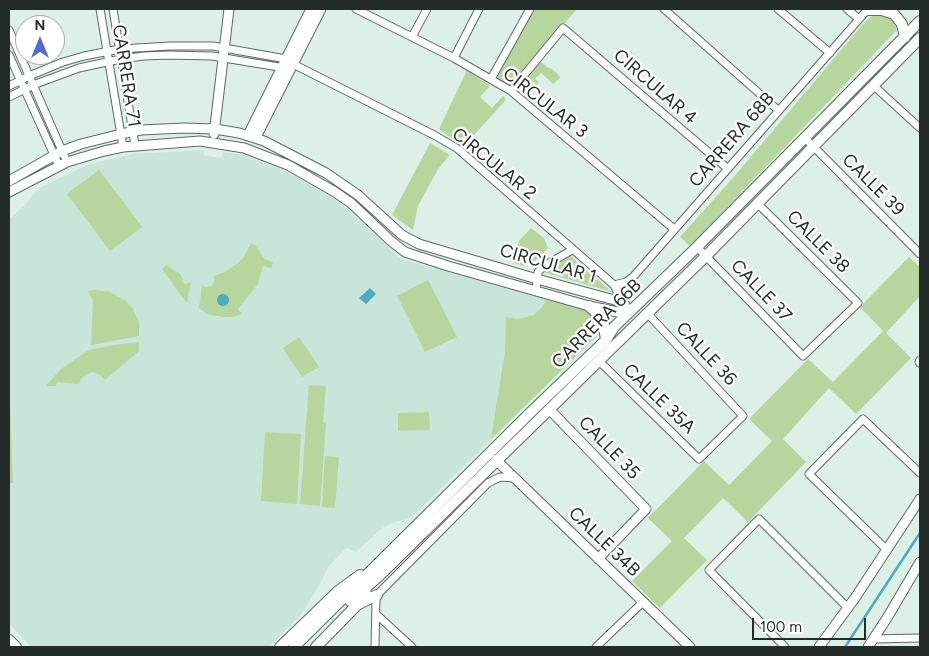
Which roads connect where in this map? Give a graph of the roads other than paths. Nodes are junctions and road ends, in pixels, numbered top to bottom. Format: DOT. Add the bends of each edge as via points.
graph roads {
  1 [pos="100,9"];
  2 [pos="113,9"];
  3 [pos="228,9"];
  4 [pos="311,9"];
  5 [pos="321,9"];
  6 [pos="356,9"];
  7 [pos="427,9"];
  8 [pos="479,9"];
  9 [pos="530,9"];
  10 [pos="664,9"];
  11 [pos="778,9"];
  12 [pos="847,9"];
  13 [pos="868,9"];
  14 [pos="370,12"];
  15 [pos="858,19"];
  16 [pos="920,21"];
  17 [pos="9,30"];
  18 [pos="412,37"];
  19 [pos="905,37"];
  20 [pos="920,38"];
  21 [pos="223,47"];
  22 [pos="120,49"];
  23 [pos="107,51"];
  24 [pos="830,53"];
  25 [pos="9,55"];
  26 [pos="222,58"];
  27 [pos="454,58"];
  28 [pos="121,59"];
  29 [pos="109,62"];
  30 [pos="290,64"];
  31 [pos="29,76"];
  32 [pos="491,79"];
  33 [pos="20,80"];
  34 [pos="33,85"];
  35 [pos="9,86"];
  36 [pos="874,86"];
  37 [pos="24,89"];
  38 [pos="511,91"];
  39 [pos="9,97"];
  40 [pos="778,110"];
  41 [pos="920,128"];
  42 [pos="215,129"];
  43 [pos="133,132"];
  44 [pos="120,134"];
  45 [pos="252,136"];
  46 [pos="806,138"];
  47 [pos="213,142"];
  48 [pos="135,145"];
  49 [pos="123,147"];
  50 [pos="814,147"];
  51 [pos="58,153"];
  52 [pos="63,164"];
  53 [pos="727,168"];
  54 [pos="9,181"];
  55 [pos="9,192"];
  56 [pos="757,203"];
  57 [pos="674,229"];
  58 [pos="697,247"];
  59 [pos="572,250"];
  60 [pos="920,254"];
  61 [pos="706,256"];
  62 [pos="537,279"];
  63 [pos="614,285"];
  64 [pos="536,291"];
  65 [pos="623,302"];
  66 [pos="639,304"];
  67 [pos="589,306"];
  68 [pos="647,313"];
  69 [pos="627,314"];
  70 [pos="625,336"];
  71 [pos="606,340"];
  72 [pos="804,356"];
  73 [pos="599,361"];
  74 [pos="549,409"];
  75 [pos="699,459"];
  76 [pos="496,460"];
  77 [pos="920,473"];
  78 [pos="481,475"];
  79 [pos="515,478"];
  80 [pos="478,491"];
  81 [pos="920,499"];
  82 [pos="886,549"];
  83 [pos="598,559"];
  84 [pos="920,562"];
  85 [pos="376,565"];
  86 [pos="379,576"];
  87 [pos="377,595"];
  88 [pos="643,602"];
  89 [pos="356,606"];
  90 [pos="848,608"];
  91 [pos="376,614"];
  92 [pos="321,626"];
  93 [pos="920,638"];
  94 [pos="9,640"];
  95 [pos="870,643"];
  96 [pos="16,647"];
  97 [pos="280,647"];
  98 [pos="294,647"];
  99 [pos="303,647"];
  100 [pos="316,647"];
  101 [pos="375,647"];
  102 [pos="412,647"];
  103 [pos="596,647"];
  104 [pos="690,647"];
  105 [pos="785,647"];
  106 [pos="819,647"];
  1 -- 23 [label="street, CARRERA 71"];
  2 -- 22 [label="street, CARRERA 71"];
  3 -- 21 [label="street"];
  4 -- 30 [label="street"];
  5 -- 30 [label="street"];
  6 -- 14 [label="street, CIRCULAR 3"];
  7 -- 18 [label="street"];
  8 -- 27 [label="street"];
  9 -- 32 [label="street"];
  10 -- 40 [label="street"];
  11 -- 24 [label="street"];
  12 -- 15 [label="street"];
  13 -- 15 [label="street, CARRERA 68B"];
  13 -- 19 [label="main road" via="894,14 903,26"];
  14 -- 18 [label="street, CIRCULAR 3"];
  15 -- 24 [label="street, CARRERA 68B"];
  16 -- 19 [label="main road, CARRERA 66B"];
  17 -- 31 [label="street"];
  18 -- 27 [label="street, CIRCULAR 3"];
  19 -- 46 [label="main road, CARRERA 66B"];
  20 -- 36 [label="main road, CARRERA 66B"];
  21 -- 22 [label="street, CIRCULAR 2"];
  21 -- 26 [label="street"];
  21 -- 30 [label="street, CIRCULAR 2"];
  22 -- 23 [label="street, CIRCULAR 2"];
  22 -- 28 [label="street, CARRERA 71"];
  23 -- 29 [label="street, CARRERA 71"];
  23 -- 31 [label="street, CIRCULAR 2" via="63,62"];
  24 -- 40 [label="street, CARRERA 68B"];
  25 -- 33 [label="street"];
  26 -- 28 [label="street, CIRCULAR 2" via="168,55"];
  26 -- 30 [label="street, CIRCULAR 2"];
  26 -- 42 [label="street"];
  27 -- 32 [label="street, CIRCULAR 3"];
  28 -- 29 [label="street, CIRCULAR 2"];
  28 -- 43 [label="street, CARRERA 71"];
  29 -- 34 [label="street, CIRCULAR 2" via="79,68"];
  29 -- 44 [label="street, CARRERA 71"];
  30 -- 45 [label="street"];
  30 -- 59 [label="street, CIRCULAR 2" via="448,142"];
  31 -- 33 [label="street, CIRCULAR 2"];
  31 -- 34 [label="street"];
  32 -- 38 [label="street, CIRCULAR 3"];
  33 -- 35 [label="street, CIRCULAR 2"];
  33 -- 37 [label="street"];
  34 -- 37 [label="street, CIRCULAR 2"];
  34 -- 51 [label="street"];
  36 -- 41 [label="street"];
  36 -- 50 [label="main road, CARRERA 66B"];
  37 -- 39 [label="street, CIRCULAR 2"];
  37 -- 51 [label="street"];
  38 -- 53 [label="street, CIRCULAR 4" via="563,28"];
  38 -- 57 [label="street, CIRCULAR 3"];
  40 -- 53 [label="street, CARRERA 68B"];
  42 -- 43 [label="street, CIRCULAR 1"];
  42 -- 45 [label="street, CIRCULAR 1"];
  42 -- 47 [label="street"];
  43 -- 44 [label="street, CIRCULAR 1"];
  43 -- 48 [label="street, CARRERA 71"];
  44 -- 49 [label="street, CARRERA 71"];
  44 -- 51 [label="street, CIRCULAR 1"];
  45 -- 62 [label="street, CIRCULAR 1" via="293,154 339,181 409,239"];
  46 -- 50 [label="street, CALLE 39"];
  46 -- 58 [label="main road, CARRERA 66B"];
  47 -- 48 [label="street, CIRCULAR 1"];
  47 -- 64 [label="street, CIRCULAR 1" via="259,153 319,182 350,204 405,252"];
  48 -- 49 [label="street, CIRCULAR 1"];
  49 -- 52 [label="street, CIRCULAR 1"];
  50 -- 56 [label="main road, CARRERA 66B"];
  50 -- 60 [label="street, CALLE 39"];
  51 -- 52 [label="street"];
  51 -- 54 [label="street, CIRCULAR 1"];
  52 -- 55 [label="street, CIRCULAR 1"];
  53 -- 57 [label="street, CARRERA 68B"];
  56 -- 61 [label="main road, CARRERA 66B"];
  56 -- 72 [label="street, CALLE 38" via="858,303"];
  57 -- 63 [label="street, CARRERA 68B" via="630,280"];
  58 -- 61 [label="street, CALLE 37"];
  58 -- 66 [label="main road, CARRERA 66B"];
  59 -- 62 [label="street" via="544,266"];
  59 -- 63 [label="street, CIRCULAR 2"];
  61 -- 68 [label="main road, CARRERA 66B"];
  61 -- 72 [label="street, CALLE 37"];
  62 -- 64 [label="street"];
  62 -- 65 [label="street, CIRCULAR 1"];
  63 -- 65 [label="street, CIRCULAR 2"];
  64 -- 67 [label="street, CIRCULAR 1"];
  65 -- 66 [label="main road"];
  65 -- 69 [label="street"];
  66 -- 69 [label="main road, CARRERA 66B"];
  67 -- 69 [label="street, CIRCULAR 1"];
  67 -- 71 [label="main road" via="603,319"];
  68 -- 69 [label="main road"];
  68 -- 70 [label="main road, CARRERA 66B"];
  68 -- 75 [label="street, CALLE 36" via="743,416"];
  69 -- 70 [label="main road"];
  69 -- 71 [label="main road, CARRERA 66B"];
  70 -- 73 [label="main road, CARRERA 66B"];
  71 -- 85 [label="main road, CARRERA 66B"];
  73 -- 74 [label="main road, CARRERA 66B"];
  73 -- 75 [label="street, CALLE 35A"];
  74 -- 76 [label="main road, CARRERA 66B"];
  74 -- 83 [label="street, CALLE 35" via="646,509"];
  76 -- 78 [label="main road, CARRERA 66B"];
  76 -- 79 [label="street, CALLE 34B"];
  77 -- 82 [label="street" via="863,419 809,474"];
  78 -- 80 [label="main road"];
  78 -- 86 [label="main road, CARRERA 66B"];
  79 -- 80 [label="street" via="496,478"];
  79 -- 83 [label="street, CALLE 34B"];
  80 -- 87 [label="street"];
  81 -- 82 [label="street"];
  82 -- 90 [label="street"];
  83 -- 88 [label="street, CALLE 34B"];
  84 -- 95 [label="street"];
  85 -- 92 [label="main road, CARRERA 66B"];
  85 -- 97 [label="main road" via="338,591"];
  86 -- 89 [label="main road"];
  86 -- 92 [label="main road, CARRERA 66B"];
  87 -- 89 [label="main road"];
  87 -- 91 [label="street"];
  88 -- 103 [label="street"];
  88 -- 104 [label="street, CALLE 34B"];
  89 -- 100 [label="main road"];
  90 -- 105 [label="street" via="759,519 709,570"];
  90 -- 106 [label="street"];
  91 -- 101 [label="street"];
  91 -- 102 [label="street"];
  92 -- 98 [label="main road, CARRERA 66B"];
  92 -- 99 [label="main road, CARRERA 66B"];
  93 -- 95 [label="street"];
  94 -- 96 [label="main road"];
}
